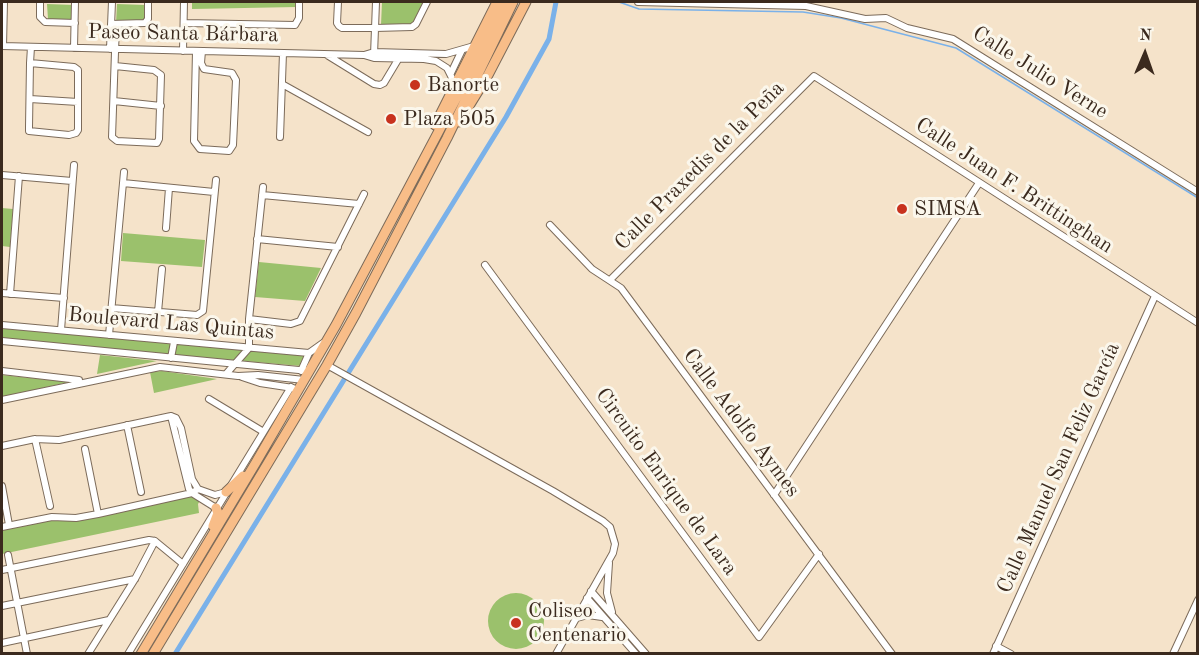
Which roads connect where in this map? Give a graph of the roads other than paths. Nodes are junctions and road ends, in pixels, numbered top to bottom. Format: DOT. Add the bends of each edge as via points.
graph roads {
  1 [pos="4,2"];
  2 [pos="40,2"];
  3 [pos="75,2"];
  4 [pos="112,2"];
  5 [pos="148,2"];
  6 [pos="184,2"];
  7 [pos="299,2"];
  8 [pos="338,2"];
  9 [pos="376,2"];
  10 [pos="427,2"];
  11 [pos="497,2"];
  12 [pos="505,2"];
  13 [pos="513,2"];
  14 [pos="526,2"];
  15 [pos="638,2"];
  16 [pos="3,11"];
  17 [pos="75,23"];
  18 [pos="114,24"];
  19 [pos="184,24"];
  20 [pos="375,28"];
  21 [pos="2,46"];
  22 [pos="474,46"];
  23 [pos="31,47"];
  24 [pos="74,48"];
  25 [pos="113,49"];
  26 [pos="462,50"];
  27 [pos="183,51"];
  28 [pos="199,51"];
  29 [pos="283,53"];
  30 [pos="326,54"];
  31 [pos="374,55"];
  32 [pos="399,58"];
  33 [pos="30,63"];
  34 [pos="115,66"];
  35 [pos="451,73"];
  36 [pos="814,76"];
  37 [pos="282,84"];
  38 [pos="455,84"];
  39 [pos="462,96"];
  40 [pos="30,99"];
  41 [pos="114,101"];
  42 [pos="78,102"];
  43 [pos="160,106"];
  44 [pos="368,132"];
  45 [pos="280,137"];
  46 [pos="447,138"];
  47 [pos="74,165"];
  48 [pos="124,172"];
  49 [pos="2,175"];
  50 [pos="19,176"];
  51 [pos="414,177"];
  52 [pos="216,180"];
  53 [pos="72,181"];
  54 [pos="123,183"];
  55 [pos="979,183"];
  56 [pos="169,188"];
  57 [pos="214,192"];
  58 [pos="1197,192"];
  59 [pos="364,194"];
  60 [pos="359,204"];
  61 [pos="550,225"];
  62 [pos="166,228"];
  63 [pos="257,239"];
  64 [pos="338,247"];
  65 [pos="486,265"];
  66 [pos="162,269"];
  67 [pos="610,280"];
  68 [pos="2,293"];
  69 [pos="10,294"];
  70 [pos="1155,296"];
  71 [pos="63,298"];
  72 [pos="111,308"];
  73 [pos="158,312"];
  74 [pos="249,319"];
  75 [pos="1197,323"];
  76 [pos="2,325"];
  77 [pos="38,328"];
  78 [pos="61,330"];
  79 [pos="109,335"];
  80 [pos="330,336"];
  81 [pos="2,341"];
  82 [pos="174,342"];
  83 [pos="36,344"];
  84 [pos="249,348"];
  85 [pos="309,353"];
  86 [pos="171,358"];
  87 [pos="235,364"];
  88 [pos="327,365"];
  89 [pos="2,371"];
  90 [pos="226,374"];
  91 [pos="238,376"];
  92 [pos="268,376"];
  93 [pos="281,377"];
  94 [pos="301,379"];
  95 [pos="86,381"];
  96 [pos="268,384"];
  97 [pos="280,386"];
  98 [pos="209,399"];
  99 [pos="2,400"];
  100 [pos="127,424"];
  101 [pos="262,431"];
  102 [pos="35,439"];
  103 [pos="2,446"];
  104 [pos="85,449"];
  105 [pos="255,464"];
  106 [pos="2,487"];
  107 [pos="195,491"];
  108 [pos="141,492"];
  109 [pos="226,492"];
  110 [pos="774,495"];
  111 [pos="50,506"];
  112 [pos="216,508"];
  113 [pos="98,514"];
  114 [pos="2,516"];
  115 [pos="5,526"];
  116 [pos="212,536"];
  117 [pos="156,541"];
  118 [pos="819,554"];
  119 [pos="8,555"];
  120 [pos="609,560"];
  121 [pos="183,564"];
  122 [pos="10,568"];
  123 [pos="2,570"];
  124 [pos="135,579"];
  125 [pos="591,591"];
  126 [pos="587,598"];
  127 [pos="1197,600"];
  128 [pos="17,603"];
  129 [pos="2,606"];
  130 [pos="614,615"];
  131 [pos="577,618"];
  132 [pos="604,618"];
  133 [pos="109,620"];
  134 [pos="24,638"];
  135 [pos="2,643"];
  136 [pos="996,646"];
  137 [pos="27,654"];
  138 [pos="88,654"];
  139 [pos="128,654"];
  140 [pos="141,654"];
  141 [pos="153,654"];
  142 [pos="556,654"];
  143 [pos="636,654"];
  144 [pos="646,654"];
  145 [pos="892,654"];
  146 [pos="993,654"];
  147 [pos="1011,654"];
  148 [pos="1173,654"];
  1 -- 16 [label="street"];
  2 -- 17 [label="street" via="40,17 45,22"];
  3 -- 17 [label="street"];
  4 -- 18 [label="street"];
  5 -- 18 [label="street" via="146,23"];
  6 -- 19 [label="street"];
  7 -- 19 [label="street" via="295,25"];
  8 -- 20 [label="street" via="339,26"];
  9 -- 20 [label="street"];
  10 -- 20 [label="street" via="412,27"];
  11 -- 22 [label="main road"];
  12 -- 39 [label="main road"];
  13 -- 39 [label="main road"];
  14 -- 46 [label="main road" via="472,104"];
  15 -- 58 [label="street, Calle Julio Verne" via="806,6 865,19 886,18 907,28 954,39"];
  16 -- 21 [label="street"];
  17 -- 24 [label="street"];
  18 -- 25 [label="street"];
  19 -- 27 [label="street"];
  20 -- 31 [label="street"];
  21 -- 23 [label="street, Paseo Santa Bárbara"];
  22 -- 26 [label="street, Paseo Santa Bárbara"];
  22 -- 38 [label="main road"];
  23 -- 24 [label="street, Paseo Santa Bárbara"];
  23 -- 33 [label="street"];
  24 -- 25 [label="street, Paseo Santa Bárbara"];
  25 -- 27 [label="street, Paseo Santa Bárbara"];
  25 -- 34 [label="street"];
  26 -- 31 [label="street, Paseo Santa Bárbara"];
  26 -- 35 [label="street"];
  27 -- 28 [label="street, Paseo Santa Bárbara"];
  28 -- 28 [label="street" via="194,141 200,149 229,151 233,145 236,80 232,73 204,69"];
  28 -- 29 [label="street, Paseo Santa Bárbara"];
  29 -- 30 [label="street, Paseo Santa Bárbara"];
  29 -- 37 [label="street"];
  30 -- 31 [label="street, Paseo Santa Bárbara"];
  30 -- 32 [label="street" via="380,85"];
  31 -- 32 [label="street, Paseo Santa Bárbara"];
  32 -- 35 [label="street, Paseo Santa Bárbara" via="436,61"];
  33 -- 40 [label="street"];
  33 -- 42 [label="street" via="77,68"];
  34 -- 41 [label="street"];
  34 -- 43 [label="street" via="160,72"];
  35 -- 38 [label="street"];
  36 -- 55 [label="street, Calle Juan F. Brittinghan"];
  36 -- 67 [label="street, Calle Praxedis de la Peña"];
  37 -- 44 [label="street"];
  37 -- 45 [label="street"];
  38 -- 51 [label="main road"];
  39 -- 46 [label="main road"];
  39 -- 51 [label="main road"];
  40 -- 42 [label="street"];
  40 -- 42 [label="street" via="29,131 69,135 78,130"];
  41 -- 43 [label="street"];
  41 -- 43 [label="street" via="112,137 117,141 157,143"];
  46 -- 88 [label="main road"];
  47 -- 53 [label="street"];
  48 -- 54 [label="street"];
  49 -- 50 [label="street"];
  50 -- 53 [label="street"];
  50 -- 69 [label="street"];
  51 -- 80 [label="main road"];
  52 -- 57 [label="street"];
  53 -- 71 [label="street"];
  54 -- 56 [label="street"];
  54 -- 72 [label="street"];
  55 -- 70 [label="street, Calle Juan F. Brittinghan"];
  55 -- 110 [label="street"];
  56 -- 57 [label="street"];
  56 -- 62 [label="street"];
  57 -- 73 [label="street" via="203,311 197,315"];
  59 -- 60 [label="street"];
  60 -- 63 [label="street" via="262,191"];
  60 -- 64 [label="street"];
  61 -- 67 [label="street, Calle Adolfo Aymes" via="592,269"];
  63 -- 64 [label="street"];
  63 -- 74 [label="street"];
  64 -- 74 [label="street" via="296,323"];
  65 -- 118 [label="street, Circuito Enrique de Lara" via="759,637"];
  66 -- 73 [label="street"];
  67 -- 110 [label="street, Calle Adolfo Aymes" via="621,288"];
  68 -- 69 [label="street"];
  69 -- 71 [label="street"];
  70 -- 75 [label="street, Calle Juan F. Brittinghan"];
  70 -- 136 [label="street, Calle Manuel San Feliz García"];
  71 -- 78 [label="street"];
  72 -- 73 [label="street"];
  72 -- 79 [label="street"];
  74 -- 84 [label="street"];
  76 -- 77 [label="street, Boulevard Las Quintas"];
  77 -- 78 [label="street, Boulevard Las Quintas"];
  77 -- 83 [label="street"];
  78 -- 79 [label="street, Boulevard Las Quintas"];
  79 -- 82 [label="street, Boulevard Las Quintas"];
  80 -- 85 [label="street"];
  80 -- 94 [label="main road"];
  81 -- 83 [label="street, Boulevard Las Quintas"];
  82 -- 84 [label="street, Boulevard Las Quintas"];
  82 -- 86 [label="street"];
  83 -- 86 [label="street, Boulevard Las Quintas"];
  84 -- 85 [label="street, Boulevard Las Quintas"];
  84 -- 87 [label="street"];
  85 -- 94 [label="street"];
  86 -- 87 [label="street, Boulevard Las Quintas"];
  87 -- 90 [label="street"];
  87 -- 94 [label="street, Boulevard Las Quintas"];
  88 -- 120 [label="street" via="603,520 614,535"];
  88 -- 141 [label="main road"];
  89 -- 95 [label="street"];
  90 -- 91 [label="street"];
  90 -- 95 [label="street" via="160,367"];
  91 -- 92 [label="street"];
  91 -- 96 [label="street"];
  92 -- 93 [label="street"];
  92 -- 96 [label="street"];
  93 -- 94 [label="street"];
  93 -- 97 [label="street"];
  94 -- 97 [label="street"];
  94 -- 101 [label="street"];
  94 -- 105 [label="main road"];
  95 -- 99 [label="street"];
  96 -- 97 [label="street"];
  98 -- 101 [label="street"];
  100 -- 102 [label="street" via="59,440"];
  100 -- 107 [label="street" via="171,416 187,485"];
  100 -- 108 [label="street"];
  101 -- 109 [label="street"];
  102 -- 103 [label="street"];
  102 -- 111 [label="street"];
  104 -- 113 [label="street"];
  105 -- 109 [label="main road"];
  105 -- 116 [label="main road"];
  106 -- 115 [label="street"];
  107 -- 109 [label="street" via="215,495"];
  107 -- 112 [label="street"];
  107 -- 113 [label="street"];
  109 -- 112 [label="street"];
  110 -- 118 [label="street, Calle Adolfo Aymes"];
  112 -- 116 [label="main road"];
  112 -- 121 [label="street"];
  113 -- 115 [label="street"];
  114 -- 115 [label="street"];
  116 -- 140 [label="main road"];
  117 -- 121 [label="street"];
  117 -- 122 [label="street"];
  117 -- 124 [label="street"];
  118 -- 145 [label="street, Calle Adolfo Aymes"];
  119 -- 122 [label="street"];
  120 -- 125 [label="street"];
  120 -- 130 [label="street" via="607,593"];
  121 -- 139 [label="street"];
  122 -- 123 [label="street"];
  122 -- 128 [label="street"];
  124 -- 128 [label="street"];
  124 -- 133 [label="street"];
  125 -- 126 [label="street"];
  125 -- 130 [label="street"];
  126 -- 131 [label="street"];
  126 -- 132 [label="street"];
  127 -- 148 [label="street"];
  128 -- 129 [label="street"];
  128 -- 134 [label="street"];
  130 -- 144 [label="street"];
  131 -- 132 [label="street"];
  131 -- 142 [label="street"];
  132 -- 143 [label="street"];
  133 -- 134 [label="street"];
  133 -- 138 [label="street"];
  134 -- 135 [label="street"];
  134 -- 137 [label="street"];
  136 -- 146 [label="street, Calle Manuel San Feliz García"];
  136 -- 147 [label="street"];
}
